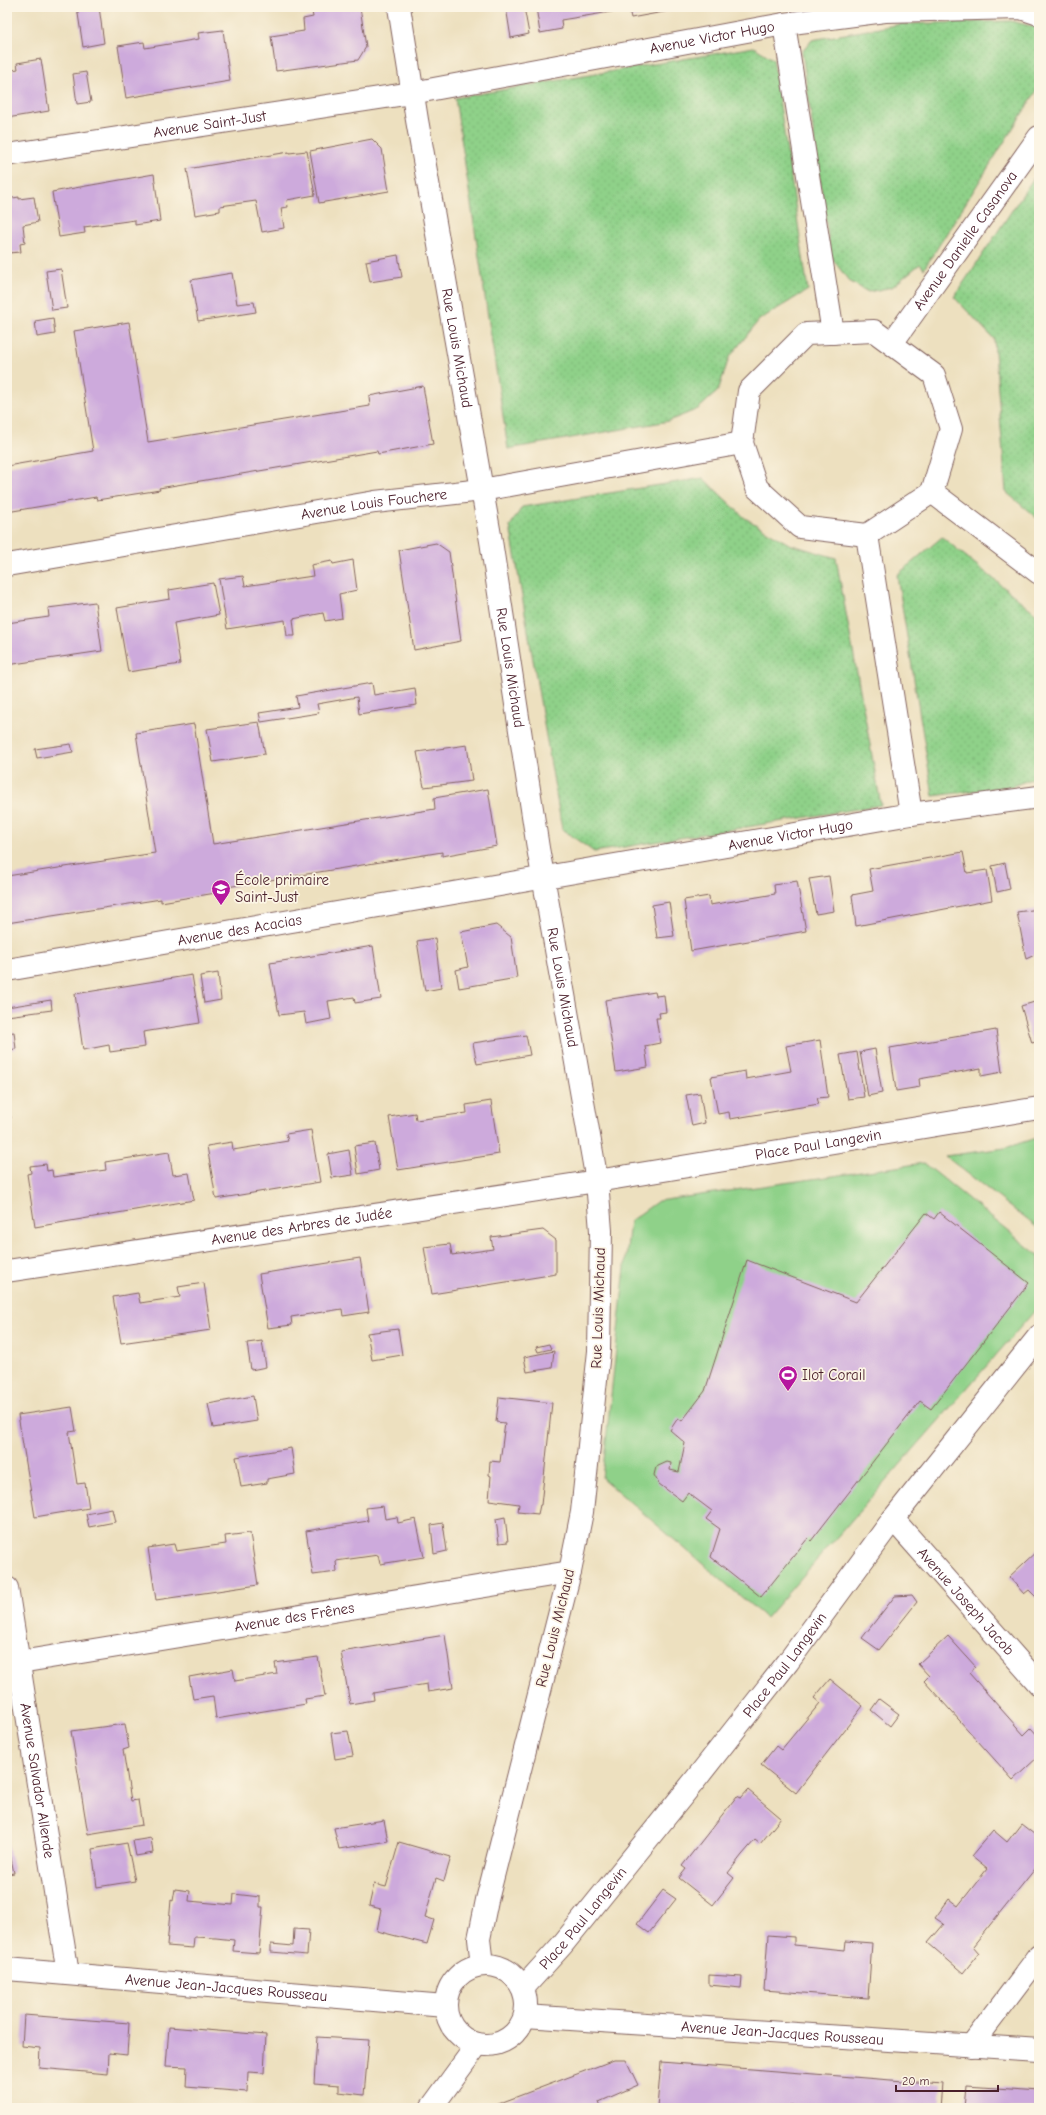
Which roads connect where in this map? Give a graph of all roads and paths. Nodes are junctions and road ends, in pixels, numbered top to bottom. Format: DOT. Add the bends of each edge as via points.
graph roads {
  1 [pos="399,7"];
  2 [pos="1039,14"];
  3 [pos="784,24"];
  4 [pos="412,93"];
  5 [pos="1039,137"];
  6 [pos="7,155"];
  7 [pos="833,333"];
  8 [pos="892,343"];
  9 [pos="742,443"];
  10 [pos="482,490"];
  11 [pos="932,492"];
  12 [pos="866,535"];
  13 [pos="7,566"];
  14 [pos="1039,573"];
  15 [pos="1039,797"];
  16 [pos="910,814"];
  17 [pos="544,877"];
  18 [pos="7,970"];
  19 [pos="1039,1108"];
  20 [pos="597,1182"];
  21 [pos="7,1271"];
  22 [pos="1039,1336"];
  23 [pos="893,1519"];
  24 [pos="570,1572"];
  25 [pos="7,1588"];
  26 [pos="20,1662"];
  27 [pos="1039,1684"];
  28 [pos="1039,1956"];
  29 [pos="482,1965"];
  30 [pos="7,1969"];
  31 [pos="68,1974"];
  32 [pos="523,1988"];
  33 [pos="445,2006"];
  34 [pos="525,2016"];
  35 [pos="477,2045"];
  36 [pos="971,2046"];
  37 [pos="1039,2050"];
  38 [pos="431,2108"];
  1 -- 4 [label="street, Rue Louis Michaud"];
  2 -- 3 [label="street, Avenue Victor Hugo" via="1021,8 885,11"];
  3 -- 4 [label="street, Avenue Victor Hugo"];
  3 -- 7 [label="street"];
  4 -- 6 [label="street, Avenue Saint-Just"];
  4 -- 10 [label="street, Rue Louis Michaud"];
  5 -- 8 [label="street, Avenue Danielle Casanova"];
  7 -- 8 [label="street" via="874,331"];
  7 -- 9 [label="street" via="806,334 749,391"];
  8 -- 11 [label="street" via="934,375 951,429"];
  9 -- 10 [label="street, Avenue Louis Fouchere"];
  9 -- 12 [label="street" via="757,488 800,526"];
  10 -- 13 [label="street, Avenue Louis Fouchere" via="374,502"];
  10 -- 17 [label="street, Rue Louis Michaud"];
  11 -- 12 [label="street"];
  11 -- 14 [label="street"];
  12 -- 16 [label="street"];
  15 -- 16 [label="street, Avenue Victor Hugo"];
  16 -- 17 [label="street, Avenue Victor Hugo"];
  17 -- 18 [label="street, Avenue des Acacias"];
  17 -- 20 [label="street, Rue Louis Michaud"];
  19 -- 20 [label="street, Place Paul Langevin"];
  20 -- 21 [label="street, Avenue des Arbres de Judée"];
  20 -- 24 [label="street, Rue Louis Michaud" via="601,1231 599,1351 582,1512"];
  22 -- 23 [label="street, Place Paul Langevin"];
  23 -- 27 [label="street, Avenue Joseph Jacob"];
  23 -- 32 [label="street, Place Paul Langevin" via="788,1662 696,1779 562,1945"];
  24 -- 26 [label="street, Avenue des Frênes"];
  24 -- 29 [label="street, Rue Louis Michaud" via="496,1858 478,1939"];
  25 -- 26 [label="street, Avenue Salvador Allende"];
  26 -- 31 [label="street, Avenue Salvador Allende"];
  28 -- 36 [label="street"];
  29 -- 32 [label="street" via="507,1970"];
  29 -- 33 [label="street" via="463,1972 455,1979 449,1989"];
  30 -- 31 [label="street, Avenue Jean-Jacques Rousseau"];
  31 -- 33 [label="street, Avenue Jean-Jacques Rousseau"];
  32 -- 34 [label="street"];
  33 -- 35 [label="street" via="452,2028 460,2036"];
  34 -- 35 [label="street" via="521,2027 504,2042"];
  34 -- 36 [label="street, Avenue Jean-Jacques Rousseau"];
  35 -- 38 [label="street"];
  36 -- 37 [label="street, Avenue Jean-Jacques Rousseau"];
}
